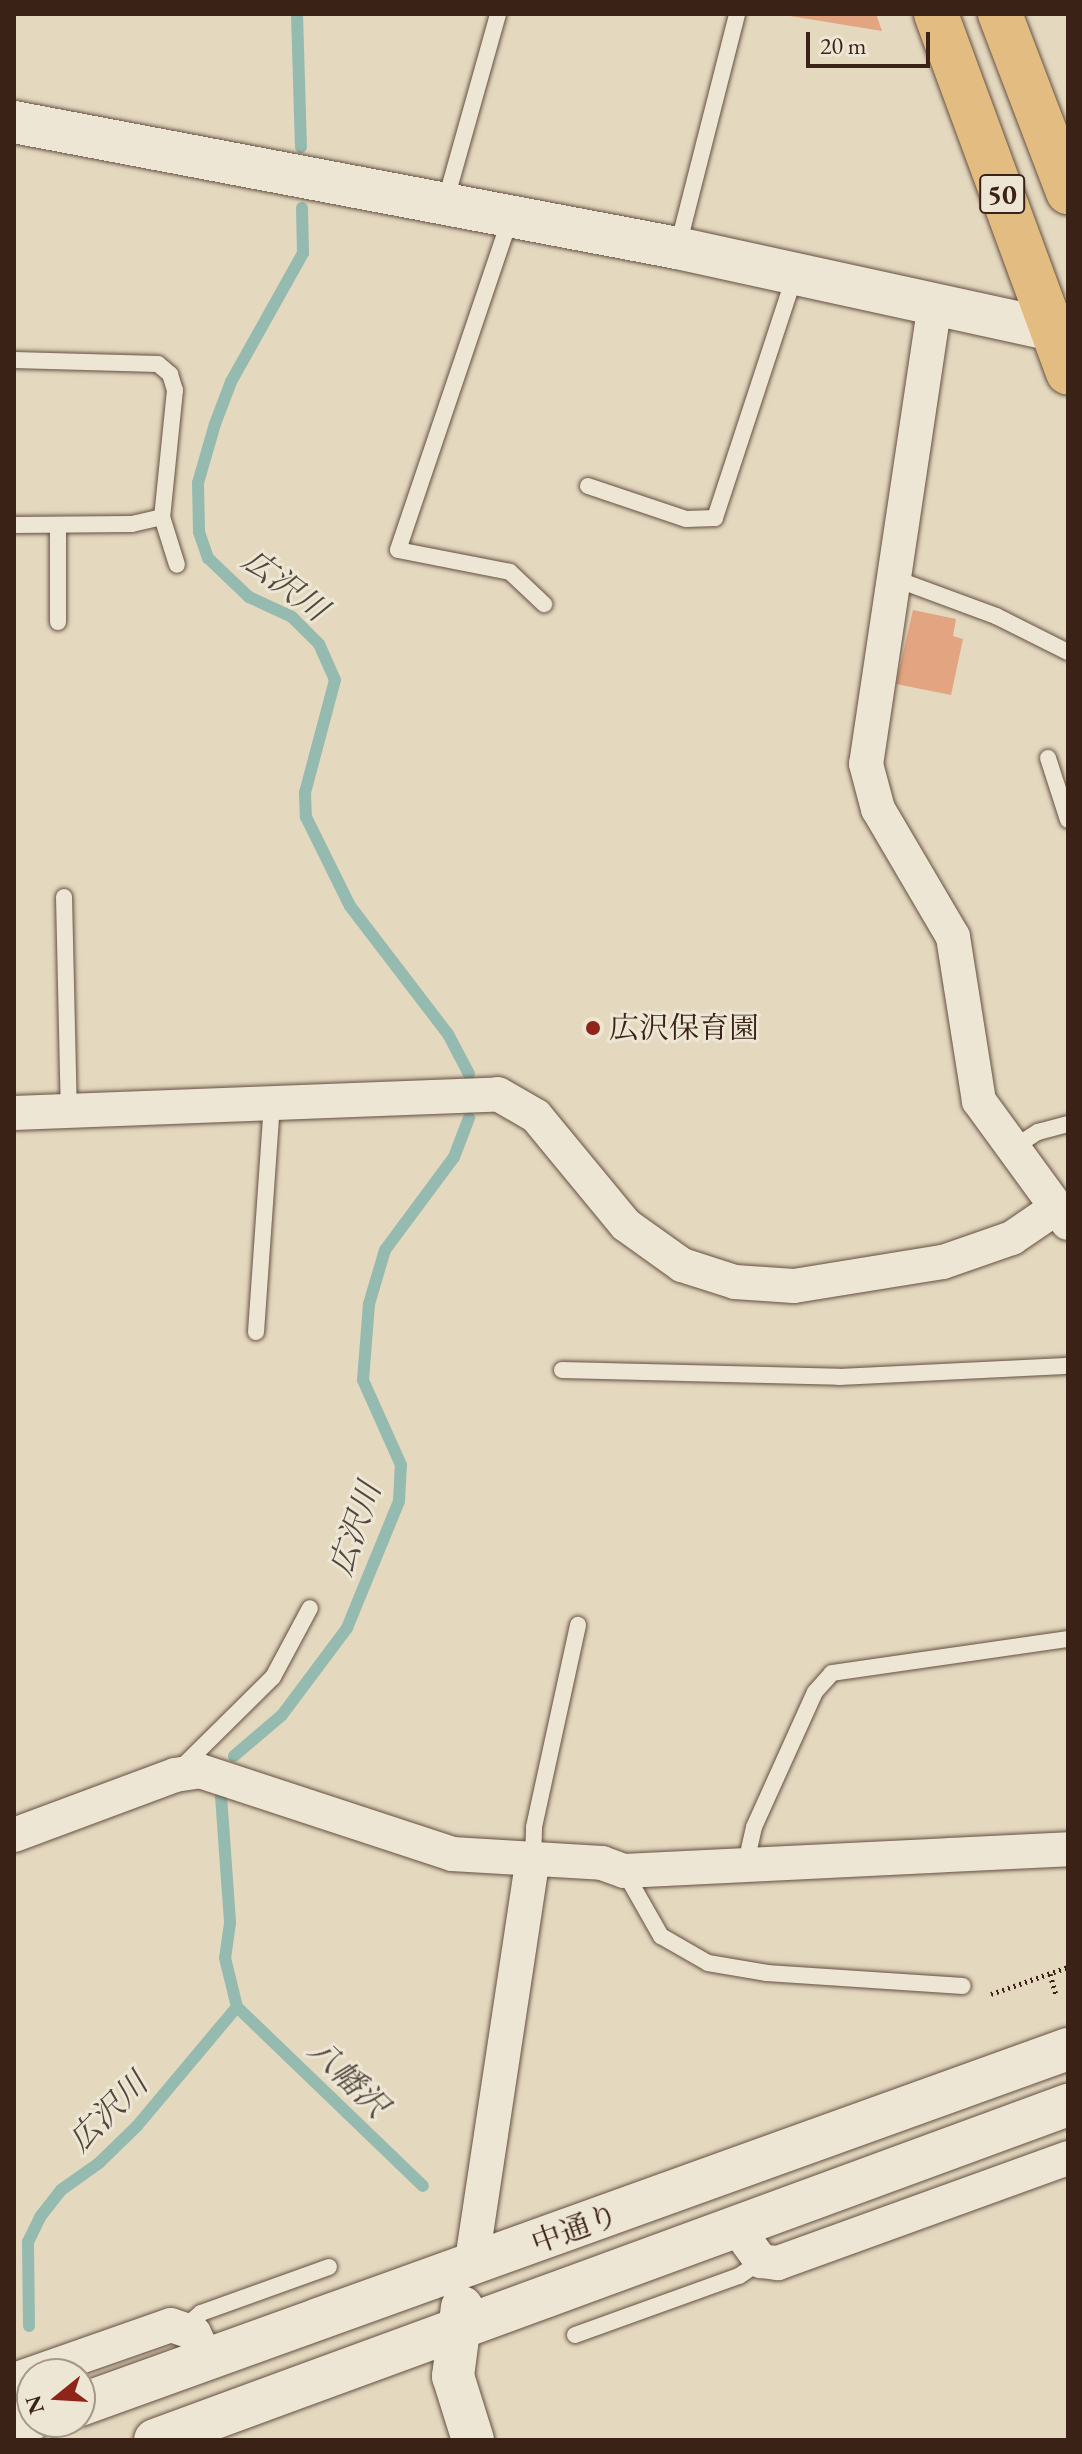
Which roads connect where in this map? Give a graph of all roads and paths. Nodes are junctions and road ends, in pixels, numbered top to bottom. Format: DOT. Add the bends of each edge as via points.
graph roads {
  1 [pos="498,14"];
  2 [pos="737,14"];
  3 [pos="936,14"];
  4 [pos="1000,14"];
  5 [pos="14,122"];
  6 [pos="1068,192"];
  7 [pos="444,205"];
  8 [pos="510,219"];
  9 [pos="677,248"];
  10 [pos="795,273"];
  11 [pos="935,303"];
  12 [pos="1060,331"];
  13 [pos="14,360"];
  14 [pos="1068,373"];
  15 [pos="588,486"];
  16 [pos="162,517"];
  17 [pos="14,525"];
  18 [pos="58,527"];
  19 [pos="177,565"];
  20 [pos="896,579"];
  21 [pos="544,604"];
  22 [pos="58,622"];
  23 [pos="1068,652"];
  24 [pos="1048,758"];
  25 [pos="1068,820"];
  26 [pos="64,897"];
  27 [pos="272,1101"];
  28 [pos="69,1110"];
  29 [pos="14,1113"];
  30 [pos="1068,1124"];
  31 [pos="1013,1148"];
  32 [pos="1062,1216"];
  33 [pos="256,1332"];
  34 [pos="1068,1366"];
  35 [pos="562,1370"];
  36 [pos="310,1608"];
  37 [pos="578,1625"];
  38 [pos="1068,1639"];
  39 [pos="175,1775"];
  40 [pos="14,1835"];
  41 [pos="1068,1849"];
  42 [pos="533,1859"];
  43 [pos="744,1869"];
  44 [pos="624,1871"];
  45 [pos="1068,1967"];
  46 [pos="1050,1974"];
  47 [pos="963,1986"];
  48 [pos="1056,1995"];
  49 [pos="982,1997"];
  50 [pos="1068,2049"];
  51 [pos="1068,2105"];
  52 [pos="1065,2166"];
  53 [pos="749,2244"];
  54 [pos="329,2267"];
  55 [pos="471,2267"];
  56 [pos="457,2331"];
  57 [pos="575,2335"];
  58 [pos="196,2343"];
  59 [pos="14,2380"];
  60 [pos="96,2396"];
  61 [pos="155,2440"];
  62 [pos="473,2440"];
  1 -- 7 [label="lane"];
  2 -- 9 [label="lane"];
  3 -- 12 [label="highway, 50"];
  4 -- 6 [label="highway, 50"];
  5 -- 7 [label="street"];
  7 -- 8 [label="street"];
  8 -- 9 [label="street"];
  8 -- 21 [label="lane" via="398,550 510,572"];
  9 -- 10 [label="street"];
  10 -- 11 [label="street"];
  10 -- 15 [label="lane" via="715,518 686,519"];
  11 -- 12 [label="street"];
  11 -- 20 [label="street"];
  12 -- 14 [label="highway, 50"];
  13 -- 16 [label="lane" via="158,364 170,374 175,390"];
  16 -- 18 [label="lane" via="132,524"];
  16 -- 19 [label="lane"];
  17 -- 18 [label="lane"];
  18 -- 22 [label="lane"];
  20 -- 23 [label="lane" via="996,616"];
  20 -- 31 [label="street" via="868,739 869,785 953,937 979,1101"];
  24 -- 25 [label="lane"];
  26 -- 28 [label="lane"];
  27 -- 28 [label="street"];
  27 -- 32 [label="street" via="498,1094 536,1116 626,1225 682,1265 735,1282 794,1286 943,1262"];
  27 -- 33 [label="lane"];
  28 -- 29 [label="street"];
  30 -- 31 [label="lane" via="1038,1132"];
  31 -- 32 [label="street"];
  34 -- 35 [label="lane" via="839,1377"];
  36 -- 39 [label="lane" via="273,1677"];
  37 -- 42 [label="lane" via="534,1827"];
  38 -- 43 [label="lane" via="832,1673 815,1692 760,1813"];
  39 -- 40 [label="street"];
  39 -- 42 [label="street" via="200,1771 452,1854"];
  41 -- 43 [label="street"];
  42 -- 44 [label="street" via="602,1863"];
  42 -- 55 [label="street"];
  43 -- 44 [label="street"];
  44 -- 47 [label="lane" via="661,1936 708,1963 767,1973"];
  45 -- 46 [label="path"];
  46 -- 48 [label="path"];
  46 -- 49 [label="path"];
  50 -- 55 [label="street, 中通り"];
  51 -- 53 [label="street, 中通り"];
  52 -- 53 [label="street" via="778,2263"];
  53 -- 56 [label="street, 中通り"];
  53 -- 57 [label="lane" via="739,2276"];
  54 -- 58 [label="lane" via="201,2313"];
  55 -- 56 [label="street"];
  55 -- 58 [label="street, 中通り"];
  56 -- 61 [label="street, 中通り"];
  56 -- 62 [label="street" via="453,2376"];
  58 -- 59 [label="street" via="151,2329"];
  58 -- 60 [label="street, 中通り"];
}
